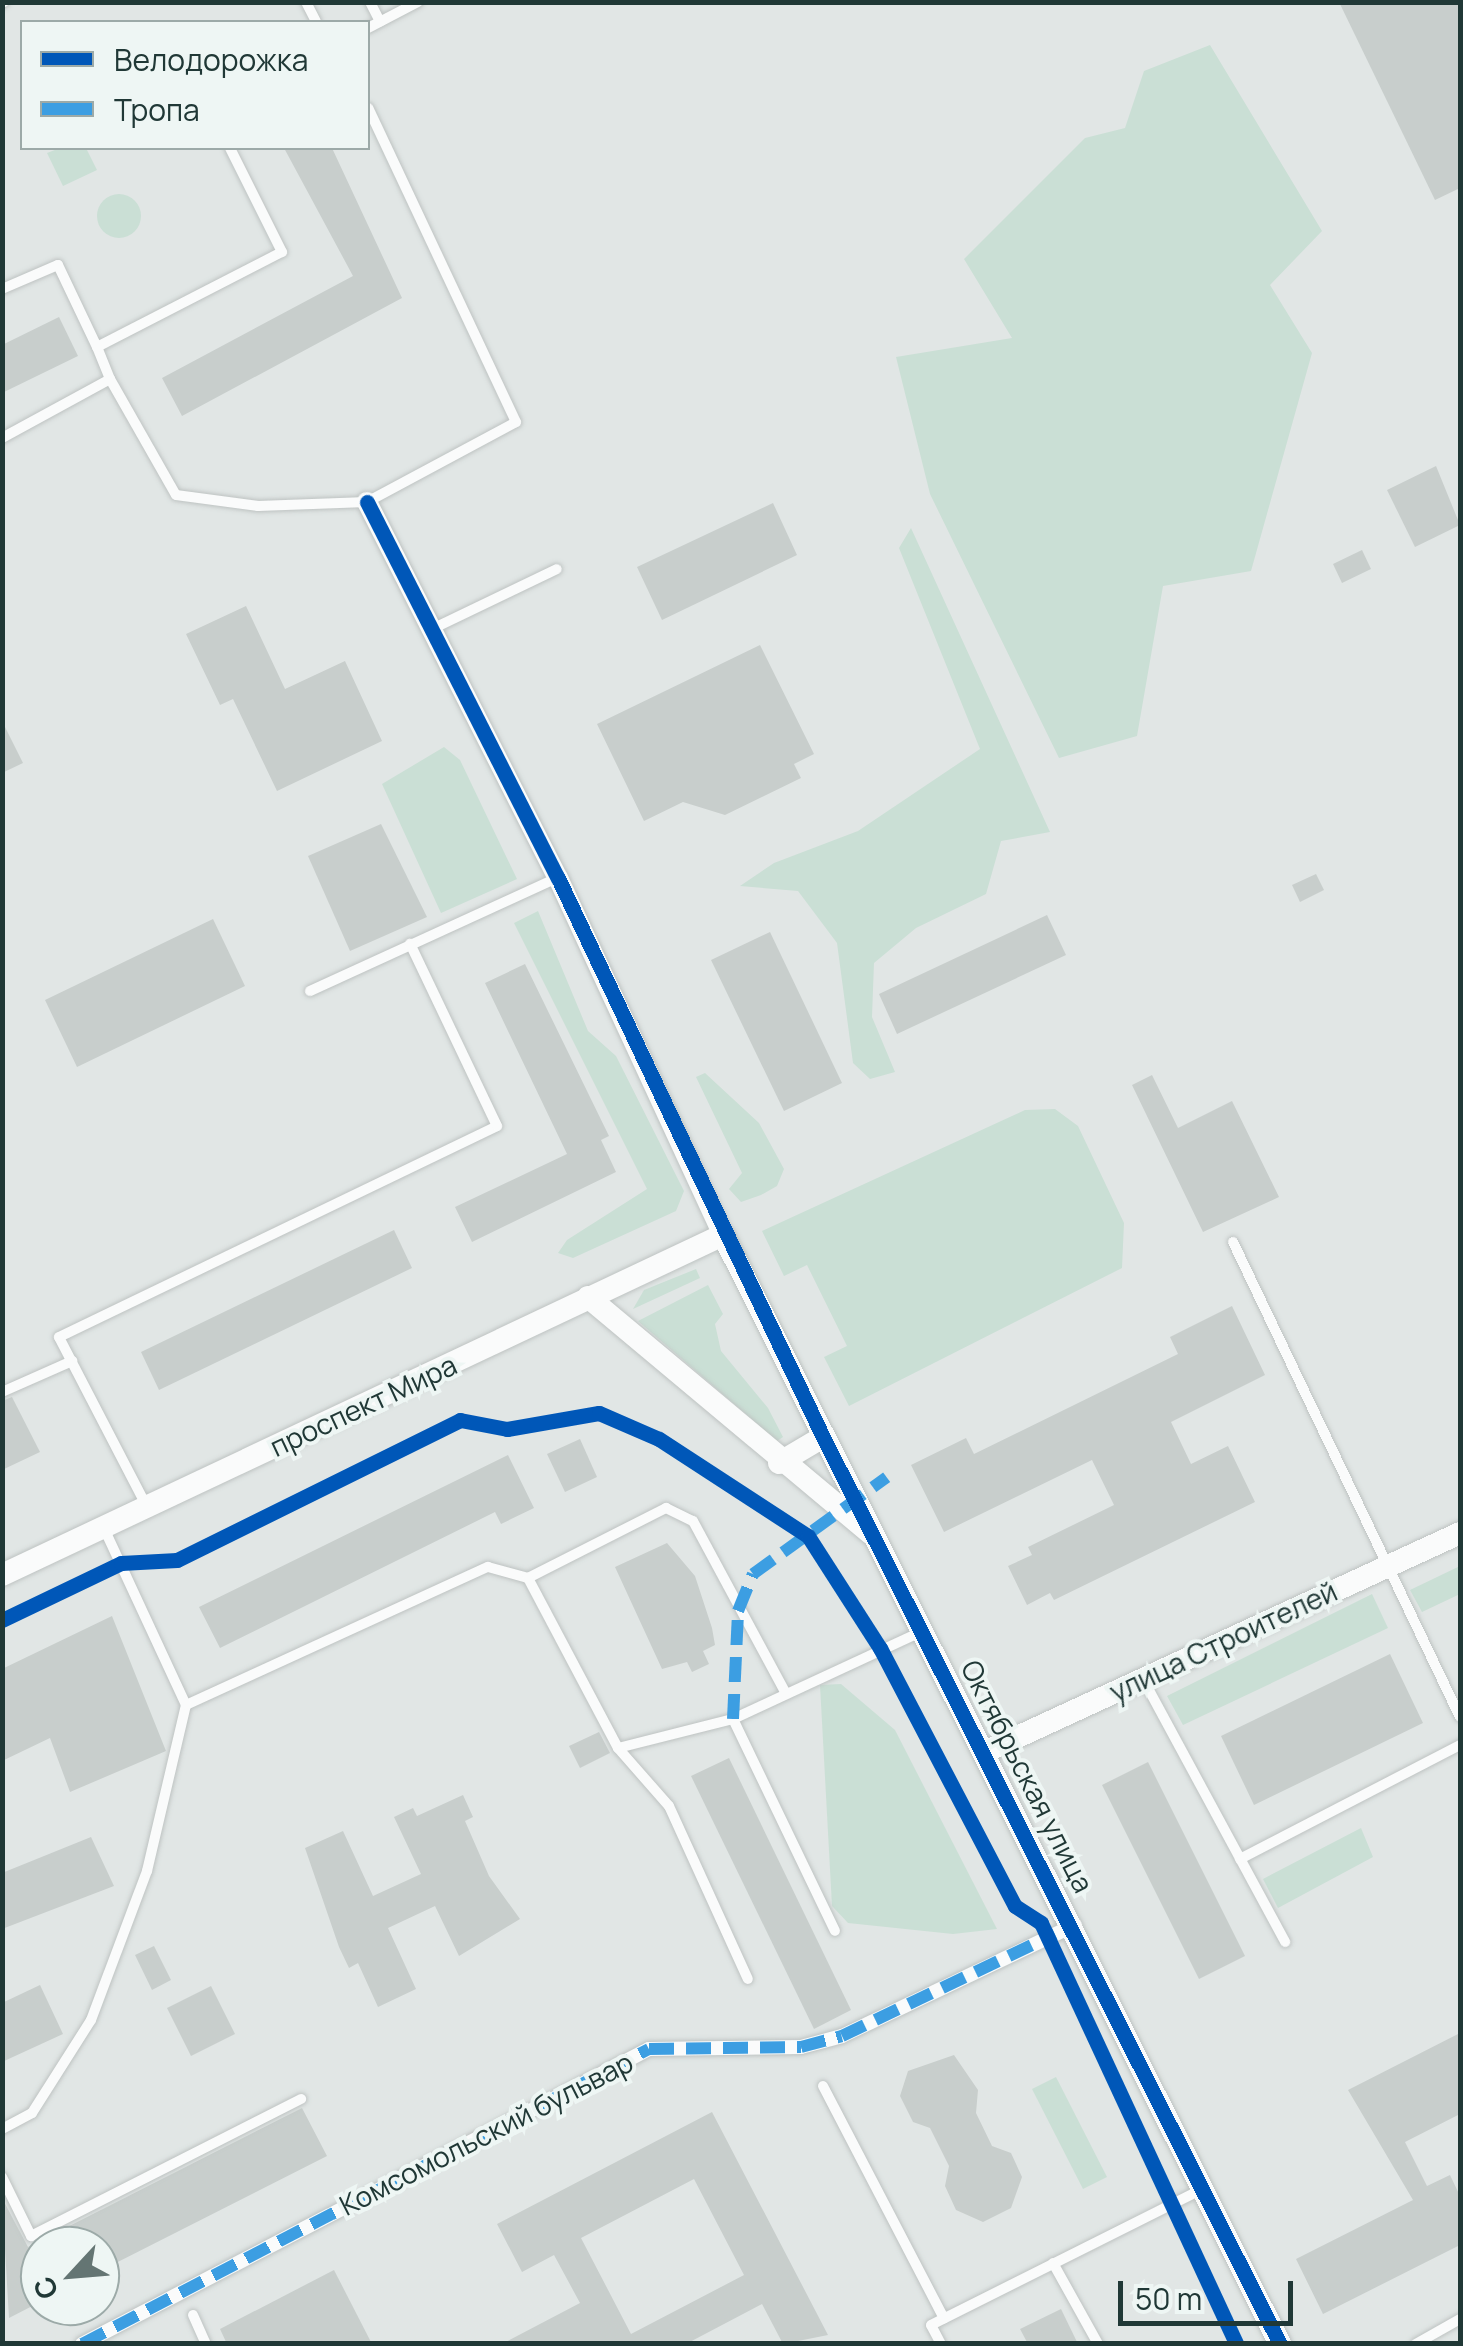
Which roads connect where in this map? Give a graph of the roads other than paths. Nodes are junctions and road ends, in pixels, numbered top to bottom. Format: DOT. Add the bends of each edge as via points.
graph roads {
  1 [pos="370,2"];
  2 [pos="418,2"];
  3 [pos="380,22"];
  4 [pos="370,27"];
  5 [pos="370,112"];
  6 [pos="231,150"];
  7 [pos="2,289"];
  8 [pos="97,347"];
  9 [pos="110,380"];
  10 [pos="2,438"];
  11 [pos="367,502"];
  12 [pos="557,569"];
  13 [pos="434,628"];
  14 [pos="558,878"];
  15 [pos="410,944"];
  16 [pos="310,990"];
  17 [pos="724,1235"];
  18 [pos="1233,1242"];
  19 [pos="588,1297"];
  20 [pos="72,1360"];
  21 [pos="2,1392"];
  22 [pos="823,1438"];
  23 [pos="779,1463"];
  24 [pos="146,1506"];
  25 [pos="104,1526"];
  26 [pos="1460,1534"];
  27 [pos="878,1539"];
  28 [pos="1388,1565"];
  29 [pos="2,1575"];
  30 [pos="528,1578"];
  31 [pos="926,1630"];
  32 [pos="1143,1678"];
  33 [pos="784,1690"];
  34 [pos="186,1705"];
  35 [pos="1460,1717"];
  36 [pos="733,1718"];
  37 [pos="1460,1745"];
  38 [pos="618,1748"];
  39 [pos="987,1752"];
  40 [pos="1240,1859"];
  41 [pos="1075,1925"];
  42 [pos="835,1932"];
  43 [pos="1285,1942"];
  44 [pos="748,1979"];
  45 [pos="822,2086"];
  46 [pos="301,2099"];
  47 [pos="2,2129"];
  48 [pos="2,2177"];
  49 [pos="1203,2188"];
  50 [pos="1053,2263"];
  51 [pos="192,2315"];
  52 [pos="944,2318"];
  53 [pos="1460,2320"];
  54 [pos="82,2344"];
  55 [pos="206,2344"];
  56 [pos="941,2344"];
  57 [pos="1098,2344"];
  58 [pos="1280,2344"];
  59 [pos="1416,2344"];
  1 -- 3 [label="lane"];
  2 -- 3 [label="lane"];
  3 -- 4 [label="lane"];
  5 -- 11 [label="lane" via="516,422"];
  6 -- 8 [label="lane" via="282,252"];
  7 -- 8 [label="lane" via="58,265"];
  8 -- 9 [label="lane"];
  9 -- 10 [label="lane"];
  9 -- 11 [label="lane" via="176,495 258,506"];
  11 -- 13 [label="street"];
  12 -- 13 [label="lane"];
  13 -- 14 [label="street"];
  14 -- 15 [label="lane"];
  14 -- 17 [label="street"];
  15 -- 16 [label="lane"];
  15 -- 20 [label="lane" via="497,1126 58,1337"];
  17 -- 19 [label="street, проспект Мира"];
  17 -- 22 [label="street, Октябрьская улица"];
  18 -- 28 [label="lane"];
  19 -- 23 [label="street"];
  19 -- 24 [label="street, проспект Мира"];
  20 -- 21 [label="lane"];
  20 -- 24 [label="lane"];
  22 -- 23 [label="street"];
  22 -- 27 [label="street, Октябрьская улица"];
  23 -- 27 [label="street"];
  24 -- 25 [label="street, проспект Мира"];
  25 -- 29 [label="street, проспект Мира"];
  25 -- 34 [label="lane"];
  26 -- 28 [label="street, улица Строителей"];
  27 -- 31 [label="street, Октябрьская улица"];
  28 -- 32 [label="street, улица Строителей"];
  28 -- 35 [label="lane"];
  30 -- 33 [label="lane" via="666,1508 700,1532"];
  30 -- 34 [label="lane" via="488,1567"];
  30 -- 38 [label="lane"];
  31 -- 33 [label="lane"];
  31 -- 39 [label="street, Октябрьская улица"];
  32 -- 39 [label="street, улица Строителей"];
  32 -- 40 [label="lane"];
  33 -- 36 [label="lane"];
  34 -- 47 [label="lane" via="147,1871 92,2020 32,2112"];
  36 -- 38 [label="lane"];
  36 -- 42 [label="lane"];
  37 -- 40 [label="lane"];
  38 -- 44 [label="lane" via="669,1806"];
  39 -- 41 [label="street, Октябрьская улица"];
  40 -- 43 [label="lane"];
  41 -- 49 [label="street, Октябрьская улица"];
  41 -- 54 [label="street, Комсомольский бульвар" via="842,2036 800,2048 649,2049"];
  45 -- 52 [label="lane"];
  46 -- 48 [label="lane" via="31,2236"];
  49 -- 50 [label="lane"];
  49 -- 58 [label="street, Октябрьская улица"];
  50 -- 52 [label="lane"];
  50 -- 57 [label="lane"];
  51 -- 55 [label="lane"];
  52 -- 56 [label="lane" via="931,2325"];
  53 -- 59 [label="lane"];
}
